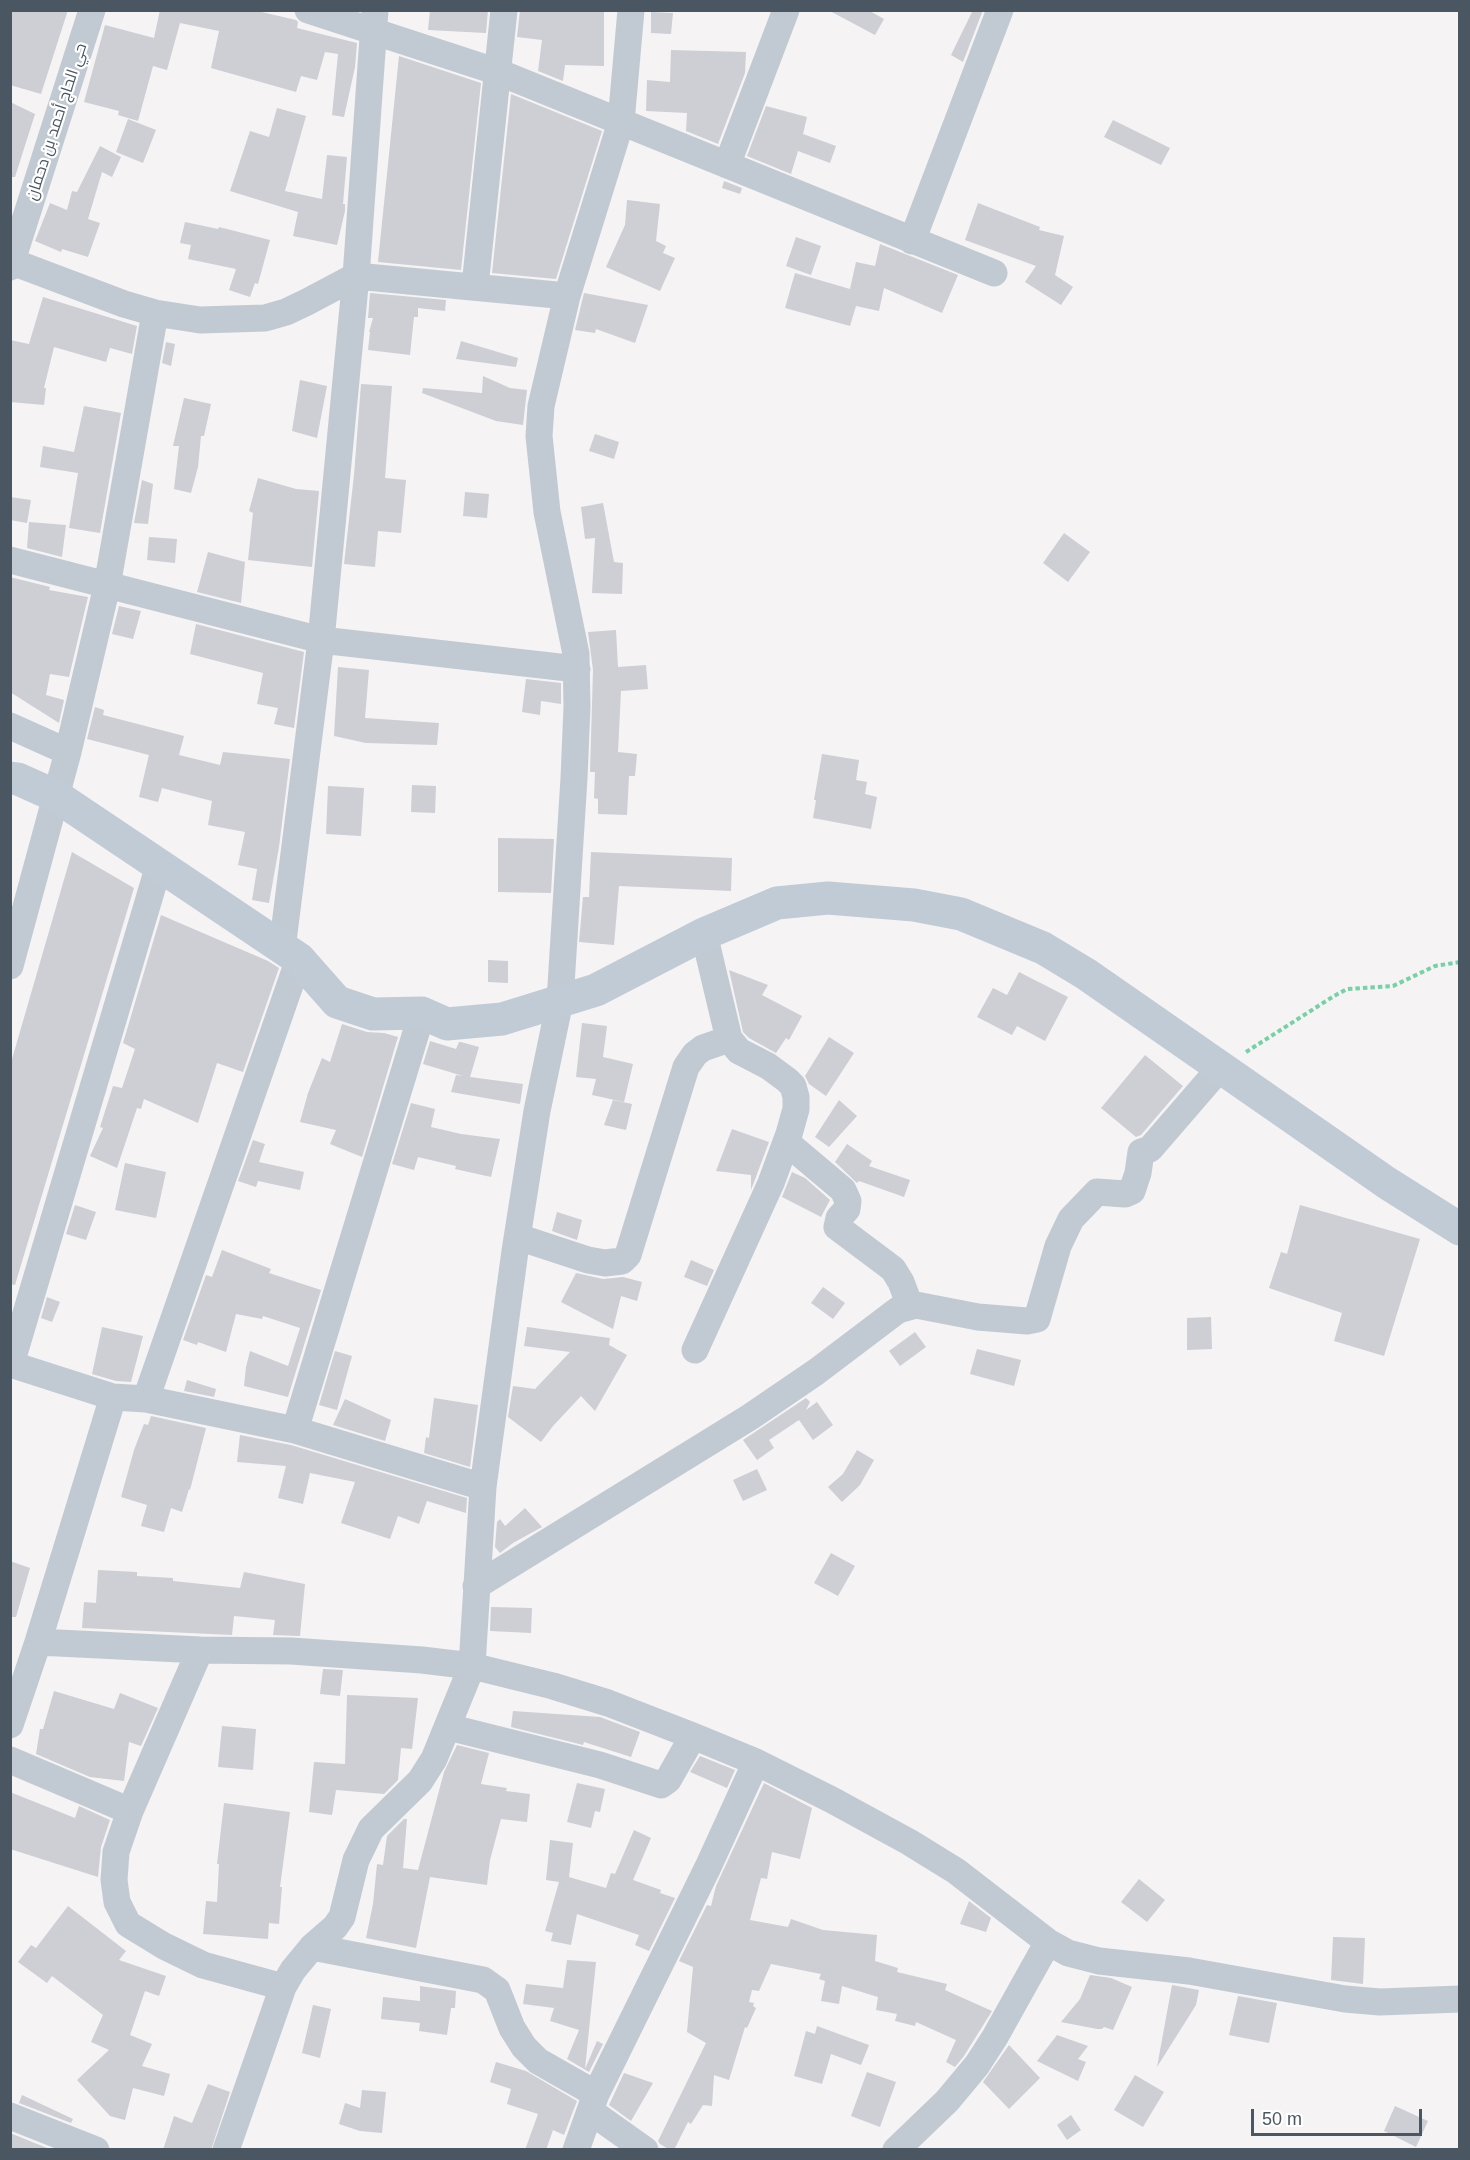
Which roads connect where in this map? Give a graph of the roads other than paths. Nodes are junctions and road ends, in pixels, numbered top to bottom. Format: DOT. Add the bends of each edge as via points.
graph roads {
  1 [pos="92,10"];
  2 [pos="308,10"];
  3 [pos="504,10"];
  4 [pos="631,10"];
  5 [pos="786,10"];
  6 [pos="1000,10"];
  7 [pos="374,21"];
  8 [pos="498,72"];
  9 [pos="621,122"];
  10 [pos="728,165"];
  11 [pos="912,241"];
  12 [pos="11,263"];
  13 [pos="994,273"];
  14 [pos="356,276"];
  15 [pos="475,286"];
  16 [pos="567,297"];
  17 [pos="155,313"];
  18 [pos="10,560"];
  19 [pos="107,586"];
  20 [pos="321,640"];
  21 [pos="577,669"];
  22 [pos="10,726"];
  23 [pos="68,752"];
  24 [pos="10,755"];
  25 [pos="10,778"];
  26 [pos="56,796"];
  27 [pos="159,865"];
  28 [pos="704,934"];
  29 [pos="290,954"];
  30 [pos="10,966"];
  31 [pos="560,1001"];
  32 [pos="422,1012"];
  33 [pos="729,1039"];
  34 [pos="1220,1068"];
  35 [pos="786,1142"];
  36 [pos="1460,1229"];
  37 [pos="518,1237"];
  38 [pos="910,1306"];
  39 [pos="695,1350"];
  40 [pos="11,1364"];
  41 [pos="113,1397"];
  42 [pos="146,1399"];
  43 [pos="295,1430"];
  44 [pos="483,1487"];
  45 [pos="476,1586"];
  46 [pos="38,1642"];
  47 [pos="200,1650"];
  48 [pos="472,1666"];
  49 [pos="10,1725"];
  50 [pos="448,1727"];
  51 [pos="693,1736"];
  52 [pos="10,1760"];
  53 [pos="756,1762"];
  54 [pos="130,1811"];
  55 [pos="1048,1942"];
  56 [pos="312,1947"];
  57 [pos="283,1987"];
  58 [pos="1460,1999"];
  59 [pos="593,2102"];
  60 [pos="10,2116"];
  61 [pos="96,2150"];
  62 [pos="226,2150"];
  63 [pos="576,2150"];
  64 [pos="645,2150"];
  65 [pos="896,2150"];
  1 -- 12 [label="street, حي الحاج أحمد بن دحمان"];
  2 -- 7 [label="street"];
  3 -- 8 [label="street"];
  4 -- 9 [label="street"];
  5 -- 10 [label="street"];
  6 -- 11 [label="street"];
  7 -- 8 [label="street"];
  7 -- 14 [label="street"];
  8 -- 9 [label="street"];
  8 -- 15 [label="street"];
  9 -- 10 [label="street"];
  9 -- 16 [label="street"];
  10 -- 11 [label="street"];
  11 -- 13 [label="street"];
  12 -- 17 [label="street"];
  14 -- 15 [label="street"];
  14 -- 17 [label="street" via="308,302 265,318 200,320"];
  14 -- 20 [label="street"];
  15 -- 16 [label="street"];
  16 -- 21 [label="street" via="541,406 538,436 547,512"];
  17 -- 19 [label="street"];
  18 -- 19 [label="street"];
  19 -- 20 [label="street"];
  19 -- 23 [label="street"];
  20 -- 21 [label="street"];
  20 -- 29 [label="street"];
  21 -- 31 [label="street"];
  22 -- 23 [label="street"];
  23 -- 26 [label="street"];
  24 -- 26 [label="street" via="23,759"];
  25 -- 26 [label="street"];
  26 -- 27 [label="street"];
  26 -- 30 [label="street"];
  27 -- 29 [label="street"];
  27 -- 40 [label="street"];
  28 -- 31 [label="street" via="596,990"];
  28 -- 33 [label="street"];
  28 -- 34 [label="street" via="777,903 828,898 914,905 961,914 1043,948"];
  29 -- 32 [label="street" via="337,1002 373,1014"];
  29 -- 42 [label="street"];
  31 -- 32 [label="street" via="502,1019 447,1024"];
  31 -- 37 [label="street" via="537,1111"];
  32 -- 43 [label="street"];
  33 -- 35 [label="street" via="740,1051 793,1086 796,1109"];
  33 -- 37 [label="street" via="695,1053 686,1067 628,1255 622,1261 588,1260"];
  34 -- 36 [label="street"];
  34 -- 38 [label="street" via="1150,1149 1141,1152 1132,1191 1097,1192 1071,1219 1058,1246 1038,1318 1027,1321 978,1317"];
  35 -- 38 [label="street" via="843,1190 847,1209 837,1227 893,1269"];
  35 -- 39 [label="street"];
  37 -- 44 [label="street"];
  38 -- 45 [label="street" via="887,1317 750,1417"];
  40 -- 41 [label="street"];
  41 -- 42 [label="street"];
  41 -- 46 [label="street"];
  42 -- 43 [label="street"];
  43 -- 44 [label="street"];
  44 -- 45 [label="street"];
  45 -- 48 [label="street"];
  46 -- 47 [label="street"];
  46 -- 49 [label="street"];
  47 -- 48 [label="street" via="291,1651"];
  47 -- 54 [label="street"];
  48 -- 50 [label="street"];
  48 -- 51 [label="street" via="580,1694"];
  50 -- 51 [label="street" via="600,1765 661,1785 668,1780"];
  50 -- 56 [label="street" via="420,1781 371,1829 356,1860 342,1917"];
  51 -- 53 [label="street"];
  52 -- 54 [label="street"];
  53 -- 55 [label="street" via="909,1842 956,1871"];
  53 -- 59 [label="street"];
  54 -- 57 [label="street" via="116,1852 114,1880 117,1902 128,1924 203,1965"];
  55 -- 58 [label="street" via="1068,1953 1099,1961 1189,1971 1346,1999"];
  55 -- 65 [label="street" via="977,2065 947,2102"];
  56 -- 57 [label="street"];
  56 -- 59 [label="street" via="483,1980 497,1990 524,2047"];
  57 -- 62 [label="street"];
  59 -- 63 [label="street"];
  59 -- 64 [label="street"];
  60 -- 61 [label="street"];
}
